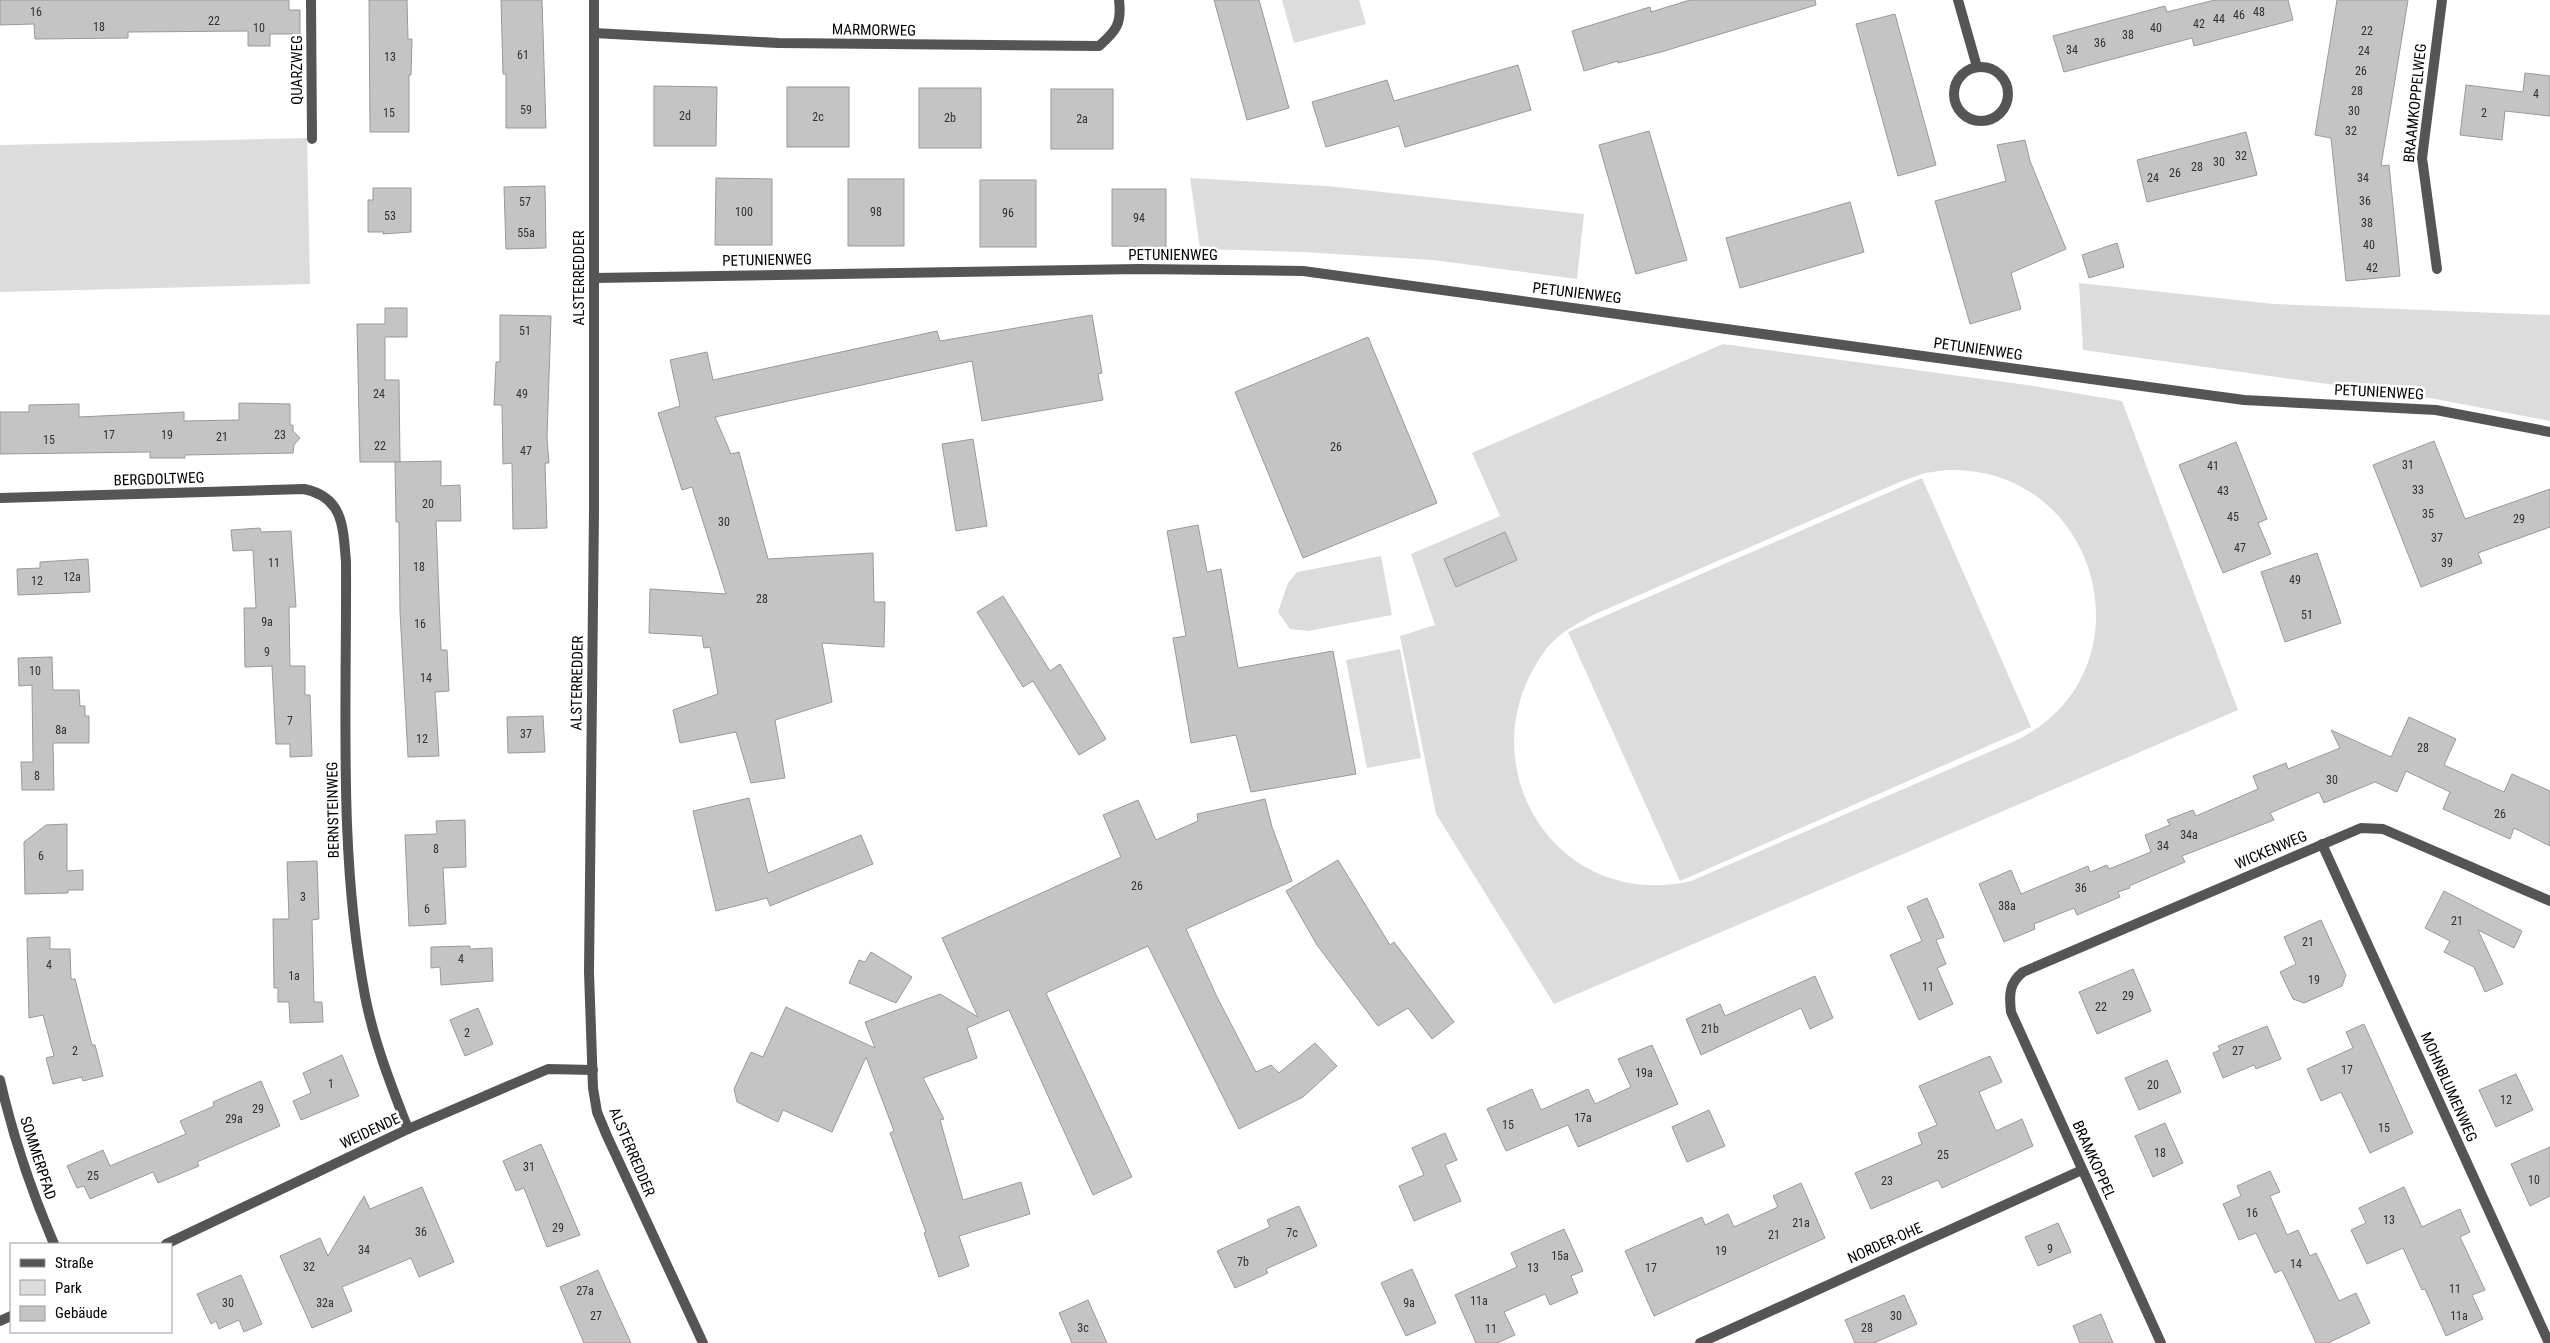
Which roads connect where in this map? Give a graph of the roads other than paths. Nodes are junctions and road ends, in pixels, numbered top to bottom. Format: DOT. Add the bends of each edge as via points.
graph roads {
  1 [pos="311,0"];
  2 [pos="594,0"];
  3 [pos="1119,0"];
  4 [pos="1958,0"];
  5 [pos="2442,0"];
  6 [pos="594,34"];
  7 [pos="1977,67"];
  8 [pos="312,139"];
  9 [pos="2437,268"];
  10 [pos="594,278"];
  11 [pos="2550,432"];
  12 [pos="318,492"];
  13 [pos="0,498"];
  14 [pos="2322,844"];
  15 [pos="2550,901"];
  16 [pos="2010,987"];
  17 [pos="593,1070"];
  18 [pos="0,1080"];
  19 [pos="408,1129"];
  20 [pos="2082,1170"];
  21 [pos="54,1243"];
  22 [pos="168,1243"];
  23 [pos="702,1343"];
  24 [pos="1700,1343"];
  25 [pos="2160,1343"];
  26 [pos="2549,1343"];
  1 -- 8 [label="street, QUARZWEG"];
  2 -- 6 [label="street, ALSTERREDDER"];
  3 -- 6 [label="street, MARMORWEG" via="1120,14 1115,32 1099,46 778,43"];
  4 -- 7 [label="street"];
  5 -- 9 [label="street, BRAAMKOPPELWEG" via="2422,158"];
  6 -- 10 [label="street, ALSTERREDDER"];
  7 -- 7 [label="street" via="1996,72 2007,88 2005,107 1984,121 1960,111 1954,93 1961,76"];
  10 -- 11 [label="street, PETUNIENWEG" via="1148,269 1303,271 2244,400 2436,410"];
  10 -- 17 [label="street, ALSTERREDDER" via="589,972"];
  12 -- 13 [label="street, BERGDOLTWEG" via="304,489"];
  12 -- 19 [label="street, BERNSTEINWEG" via="338,512 344,535 346,827 357,951 375,1036"];
  14 -- 15 [label="street, WICKENWEG" via="2361,828 2382,829"];
  14 -- 16 [label="street, WICKENWEG" via="2023,972"];
  14 -- 26 [label="street, MOHNBLUMENWEG"];
  16 -- 20 [label="street, BRAMKOPPEL" via="2011,1012"];
  17 -- 19 [label="street, WEIDENDE" via="548,1068"];
  17 -- 23 [label="street, ALSTERREDDER" via="597,1112"];
  18 -- 21 [label="street, SOMMERPFAD" via="30,1189"];
  19 -- 22 [label="street, WEIDENDE"];
  20 -- 24 [label="street, NORDER-OHE"];
  20 -- 25 [label="street, BRAMKOPPEL"];
}
